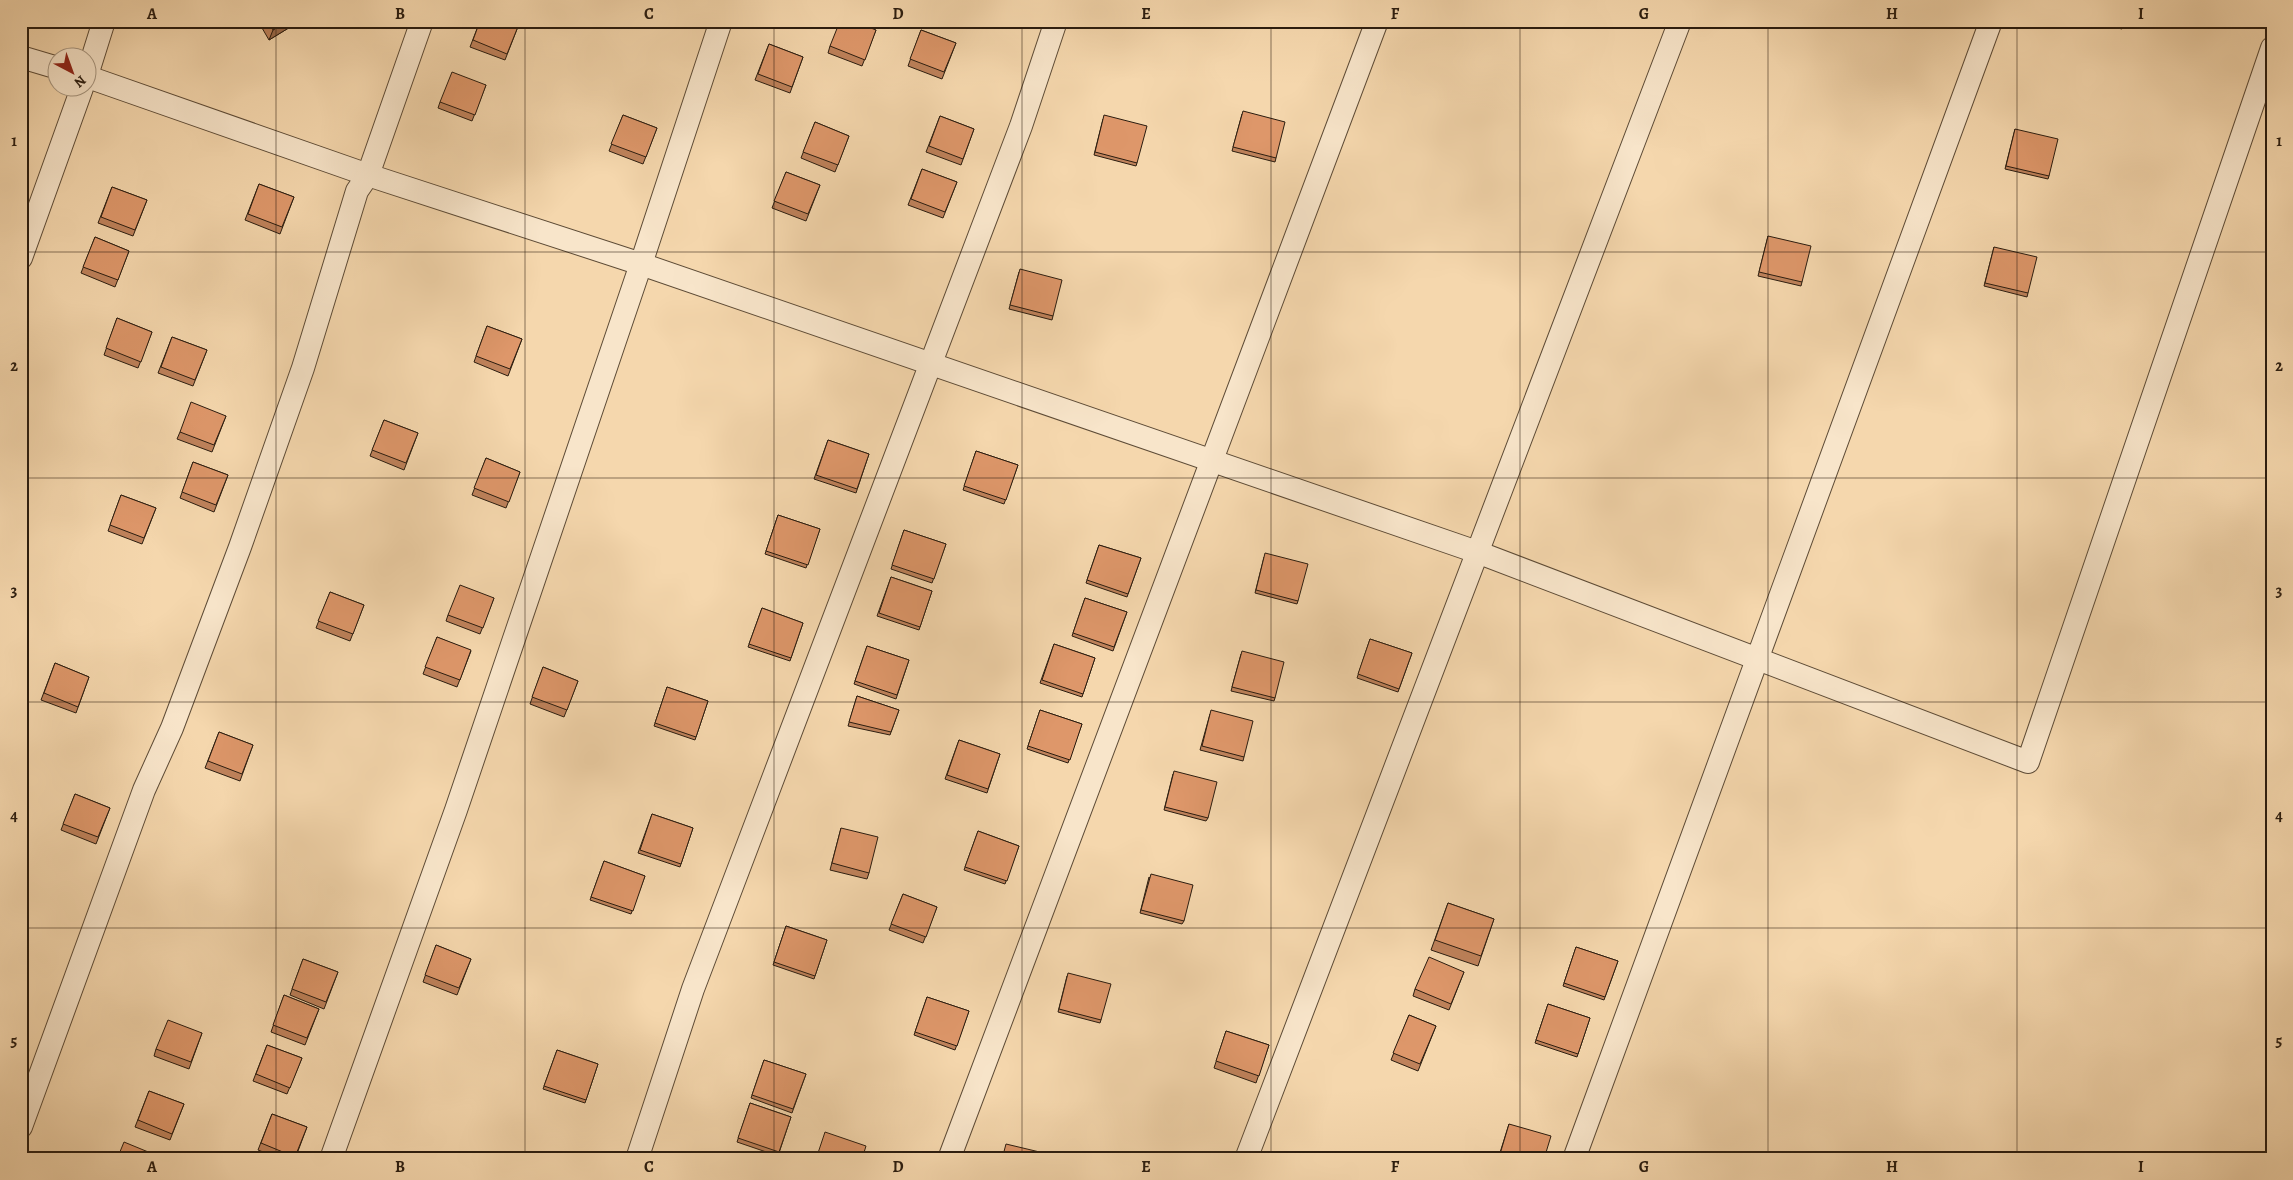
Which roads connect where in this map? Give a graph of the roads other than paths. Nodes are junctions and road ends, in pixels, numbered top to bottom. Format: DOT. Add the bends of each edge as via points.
graph roads {
  1 [pos="104,21"];
  2 [pos="422,21"];
  3 [pos="721,21"];
  4 [pos="1056,21"];
  5 [pos="1377,21"];
  6 [pos="1680,21"];
  7 [pos="1991,21"];
  8 [pos="96,48"];
  9 [pos="2272,48"];
  10 [pos="21,57"];
  11 [pos="48,65"];
  12 [pos="98,80"];
  13 [pos="78,98"];
  14 [pos="368,175"];
  15 [pos="21,258"];
  16 [pos="641,264"];
  17 [pos="930,364"];
  18 [pos="1212,461"];
  19 [pos="1477,552"];
  20 [pos="1757,659"];
  21 [pos="21,1127"];
  22 [pos="331,1159"];
  23 [pos="637,1159"];
  24 [pos="949,1159"];
  25 [pos="1246,1159"];
  26 [pos="1574,1159"];
  1 -- 8 [label="street"];
  2 -- 14 [label="street"];
  3 -- 16 [label="street"];
  4 -- 17 [label="street" via="1021,126"];
  5 -- 18 [label="street"];
  6 -- 19 [label="street"];
  7 -- 20 [label="street"];
  9 -- 20 [label="street" via="2028,762"];
  10 -- 11 [label="street"];
  12 -- 14 [label="street"];
  13 -- 15 [label="street"];
  14 -- 16 [label="street"];
  14 -- 21 [label="street" via="357,191 303,368 240,547 172,728 144,790"];
  16 -- 17 [label="street"];
  16 -- 22 [label="street" via="456,810"];
  17 -- 18 [label="street"];
  17 -- 23 [label="street" via="693,989"];
  18 -- 19 [label="street"];
  18 -- 24 [label="street"];
  19 -- 20 [label="street"];
  19 -- 25 [label="street"];
  20 -- 26 [label="street"];
}
